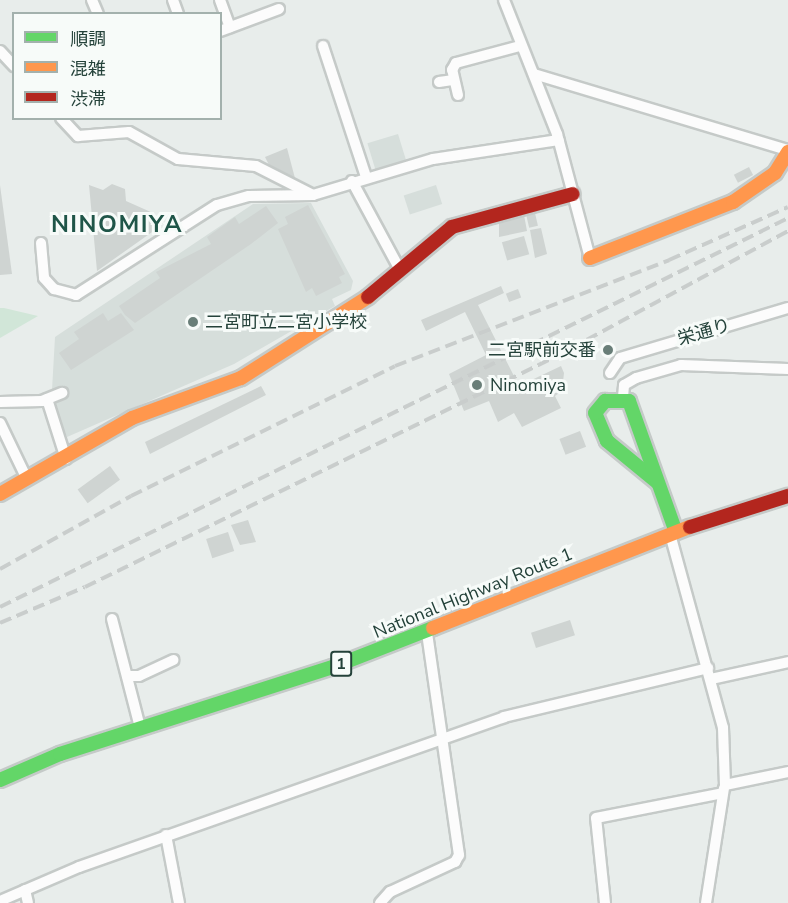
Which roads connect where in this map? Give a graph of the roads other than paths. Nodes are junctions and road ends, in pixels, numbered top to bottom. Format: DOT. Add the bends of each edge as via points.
graph roads {
  1 [pos="220,0"];
  2 [pos="504,0"];
  3 [pos="279,9"];
  4 [pos="225,29"];
  5 [pos="323,46"];
  6 [pos="520,46"];
  7 [pos="0,51"];
  8 [pos="12,64"];
  9 [pos="534,74"];
  10 [pos="454,80"];
  11 [pos="439,82"];
  12 [pos="458,95"];
  13 [pos="63,120"];
  14 [pos="559,140"];
  15 [pos="788,151"];
  16 [pos="366,177"];
  17 [pos="352,181"];
  18 [pos="573,194"];
  19 [pos="313,195"];
  20 [pos="41,243"];
  21 [pos="590,258"];
  22 [pos="399,268"];
  23 [pos="788,308"];
  24 [pos="788,369"];
  25 [pos="610,373"];
  26 [pos="62,393"];
  27 [pos="623,397"];
  28 [pos="47,399"];
  29 [pos="0,402"];
  30 [pos="0,423"];
  31 [pos="647,444"];
  32 [pos="619,450"];
  33 [pos="66,459"];
  34 [pos="27,479"];
  35 [pos="657,482"];
  36 [pos="0,494"];
  37 [pos="788,496"];
  38 [pos="673,533"];
  39 [pos="112,619"];
  40 [pos="427,633"];
  41 [pos="173,660"];
  42 [pos="788,662"];
  43 [pos="708,668"];
  44 [pos="127,676"];
  45 [pos="711,679"];
  46 [pos="140,727"];
  47 [pos="442,737"];
  48 [pos="788,772"];
  49 [pos="0,780"];
  50 [pos="724,789"];
  51 [pos="166,835"];
  52 [pos="25,890"];
  53 [pos="0,901"];
  54 [pos="28,903"];
  55 [pos="179,903"];
  56 [pos="380,903"];
  57 [pos="605,903"];
  58 [pos="706,903"];
  1 -- 4 [label="street"];
  2 -- 6 [label="street"];
  3 -- 4 [label="street"];
  5 -- 16 [label="street"];
  6 -- 9 [label="street"];
  6 -- 10 [label="street" via="456,63"];
  7 -- 8 [label="street"];
  9 -- 14 [label="street"];
  9 -- 15 [label="street"];
  10 -- 11 [label="street"];
  10 -- 12 [label="street"];
  13 -- 19 [label="street" via="78,136 129,132 178,159 256,166"];
  14 -- 16 [label="street" via="433,159"];
  14 -- 18 [label="street"];
  15 -- 21 [label="main road" via="775,173 733,202"];
  16 -- 17 [label="street"];
  17 -- 19 [label="street"];
  17 -- 22 [label="street"];
  18 -- 21 [label="street"];
  18 -- 22 [label="main road" via="452,227"];
  19 -- 20 [label="street" via="249,196 217,205 76,295 54,289 44,278"];
  22 -- 33 [label="main road" via="346,316 242,378 132,418"];
  23 -- 25 [label="street, 栄通り" via="620,358"];
  24 -- 27 [label="street" via="681,365 636,378 624,385"];
  26 -- 28 [label="street"];
  27 -- 31 [label="main road"];
  27 -- 32 [label="main road" via="605,401 595,413 607,441"];
  28 -- 29 [label="street"];
  28 -- 33 [label="street"];
  30 -- 34 [label="street"];
  31 -- 32 [label="main road" via="639,455"];
  31 -- 35 [label="main road"];
  32 -- 35 [label="main road"];
  33 -- 34 [label="main road"];
  34 -- 36 [label="main road"];
  35 -- 38 [label="main road"];
  37 -- 38 [label="main road, National Highway Route 1 / 1"];
  38 -- 40 [label="main road, National Highway Route 1 / 1"];
  38 -- 43 [label="street"];
  39 -- 44 [label="street"];
  40 -- 46 [label="main road, National Highway Route 1 / 1"];
  40 -- 47 [label="street"];
  41 -- 44 [label="street" via="139,676"];
  42 -- 45 [label="street"];
  43 -- 45 [label="street"];
  43 -- 47 [label="street" via="542,706"];
  44 -- 46 [label="street"];
  45 -- 50 [label="street" via="723,728"];
  46 -- 49 [label="main road, National Highway Route 1 / 1"];
  47 -- 51 [label="street"];
  47 -- 56 [label="street" via="459,855 455,862 390,892"];
  48 -- 50 [label="street"];
  50 -- 57 [label="street" via="596,818"];
  50 -- 58 [label="street"];
  51 -- 52 [label="street"];
  51 -- 55 [label="street"];
  52 -- 53 [label="street"];
  52 -- 54 [label="street"];
}
